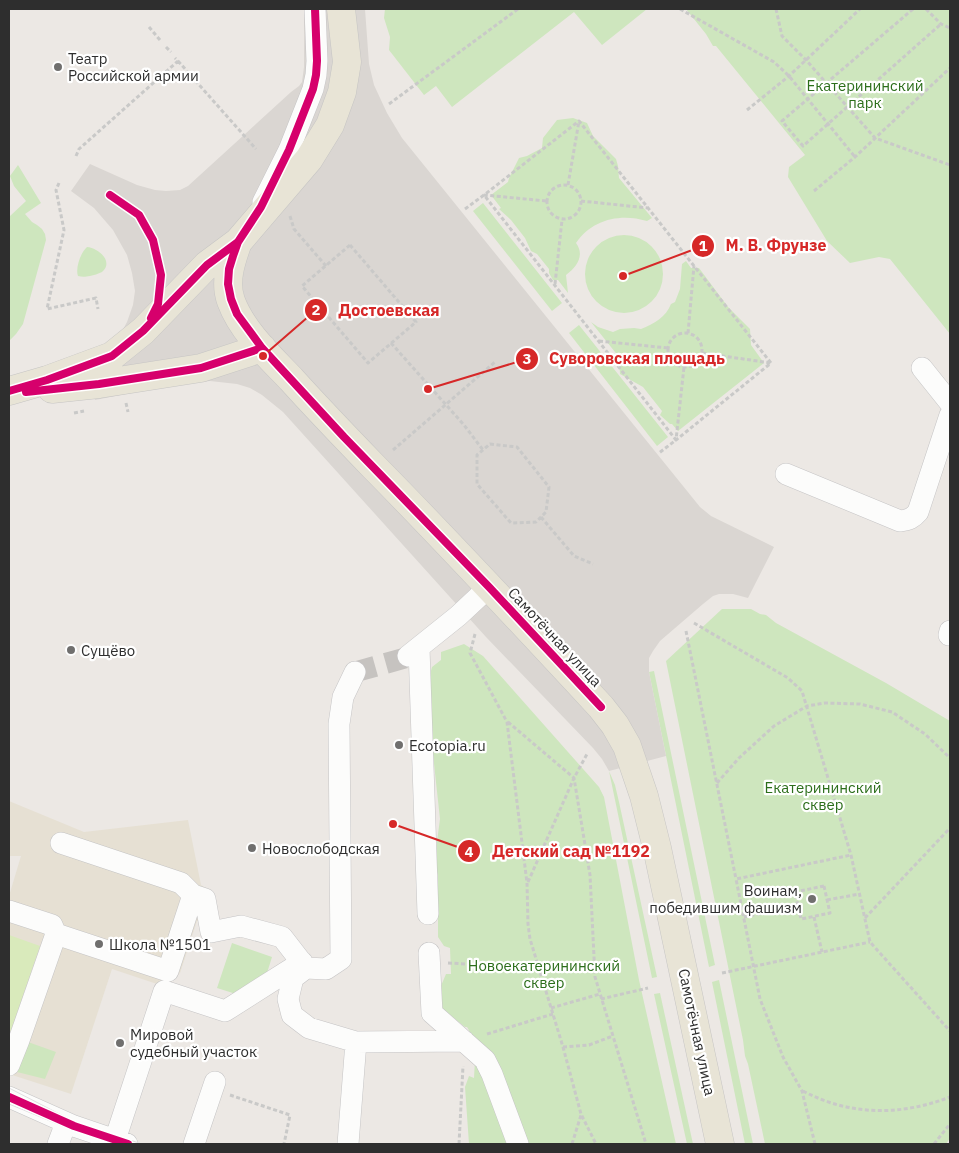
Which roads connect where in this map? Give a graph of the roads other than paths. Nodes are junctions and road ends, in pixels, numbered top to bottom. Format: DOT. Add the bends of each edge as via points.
graph roads {
  1 [pos="315,9"];
  2 [pos="341,9"];
  3 [pos="238,242"];
  4 [pos="262,348"];
  5 [pos="922,368"];
  6 [pos="9,393"];
  7 [pos="950,403"];
  8 [pos="950,415"];
  9 [pos="786,474"];
  10 [pos="489,587"];
  11 [pos="355,672"];
  12 [pos="61,843"];
  13 [pos="193,895"];
  14 [pos="9,911"];
  15 [pos="428,914"];
  16 [pos="56,934"];
  17 [pos="429,957"];
  18 [pos="304,965"];
  19 [pos="464,1041"];
  20 [pos="356,1042"];
  21 [pos="9,1065"];
  22 [pos="214,1086"];
  23 [pos="9,1097"];
  24 [pos="66,1123"];
  25 [pos="121,1142"];
  26 [pos="58,1144"];
  27 [pos="194,1144"];
  28 [pos="348,1144"];
  29 [pos="518,1144"];
  30 [pos="720,1144"];
  1 -- 3 [label="street" via="317,60 312,89 289,150 261,207"];
  2 -- 3 [label="main road" via="347,62 342,92 330,125 309,159"];
  3 -- 4 [label="main road, Самотёчная улица" via="229,269 230,300"];
  3 -- 6 [label="main road" via="207,265 143,331 112,356"];
  4 -- 6 [label="main road" via="201,368 99,384"];
  4 -- 10 [label="main road, Самотёчная улица"];
  5 -- 7 [label="street"];
  8 -- 9 [label="street" via="918,512 913,518 900,521"];
  10 -- 15 [label="street" via="412,653"];
  10 -- 30 [label="main road, Самотёчная улица" via="601,707 627,746 657,848"];
  11 -- 18 [label="street" via="343,697 339,724 341,959 326,969"];
  12 -- 13 [label="street" via="181,883"];
  13 -- 16 [label="street" via="168,971"];
  13 -- 18 [label="street" via="204,899 211,932 241,926 282,936"];
  14 -- 16 [label="street" via="52,925"];
  16 -- 21 [label="street"];
  17 -- 19 [label="street" via="432,1014"];
  18 -- 20 [label="street" via="293,978 288,999 292,1015 309,1028"];
  18 -- 25 [label="street" via="225,1011 164,991"];
  19 -- 20 [label="street"];
  19 -- 29 [label="street" via="485,1060"];
  20 -- 28 [label="street"];
  22 -- 27 [label="street"];
  23 -- 24 [label="street"];
  24 -- 25 [label="street"];
  24 -- 26 [label="street"];
}
